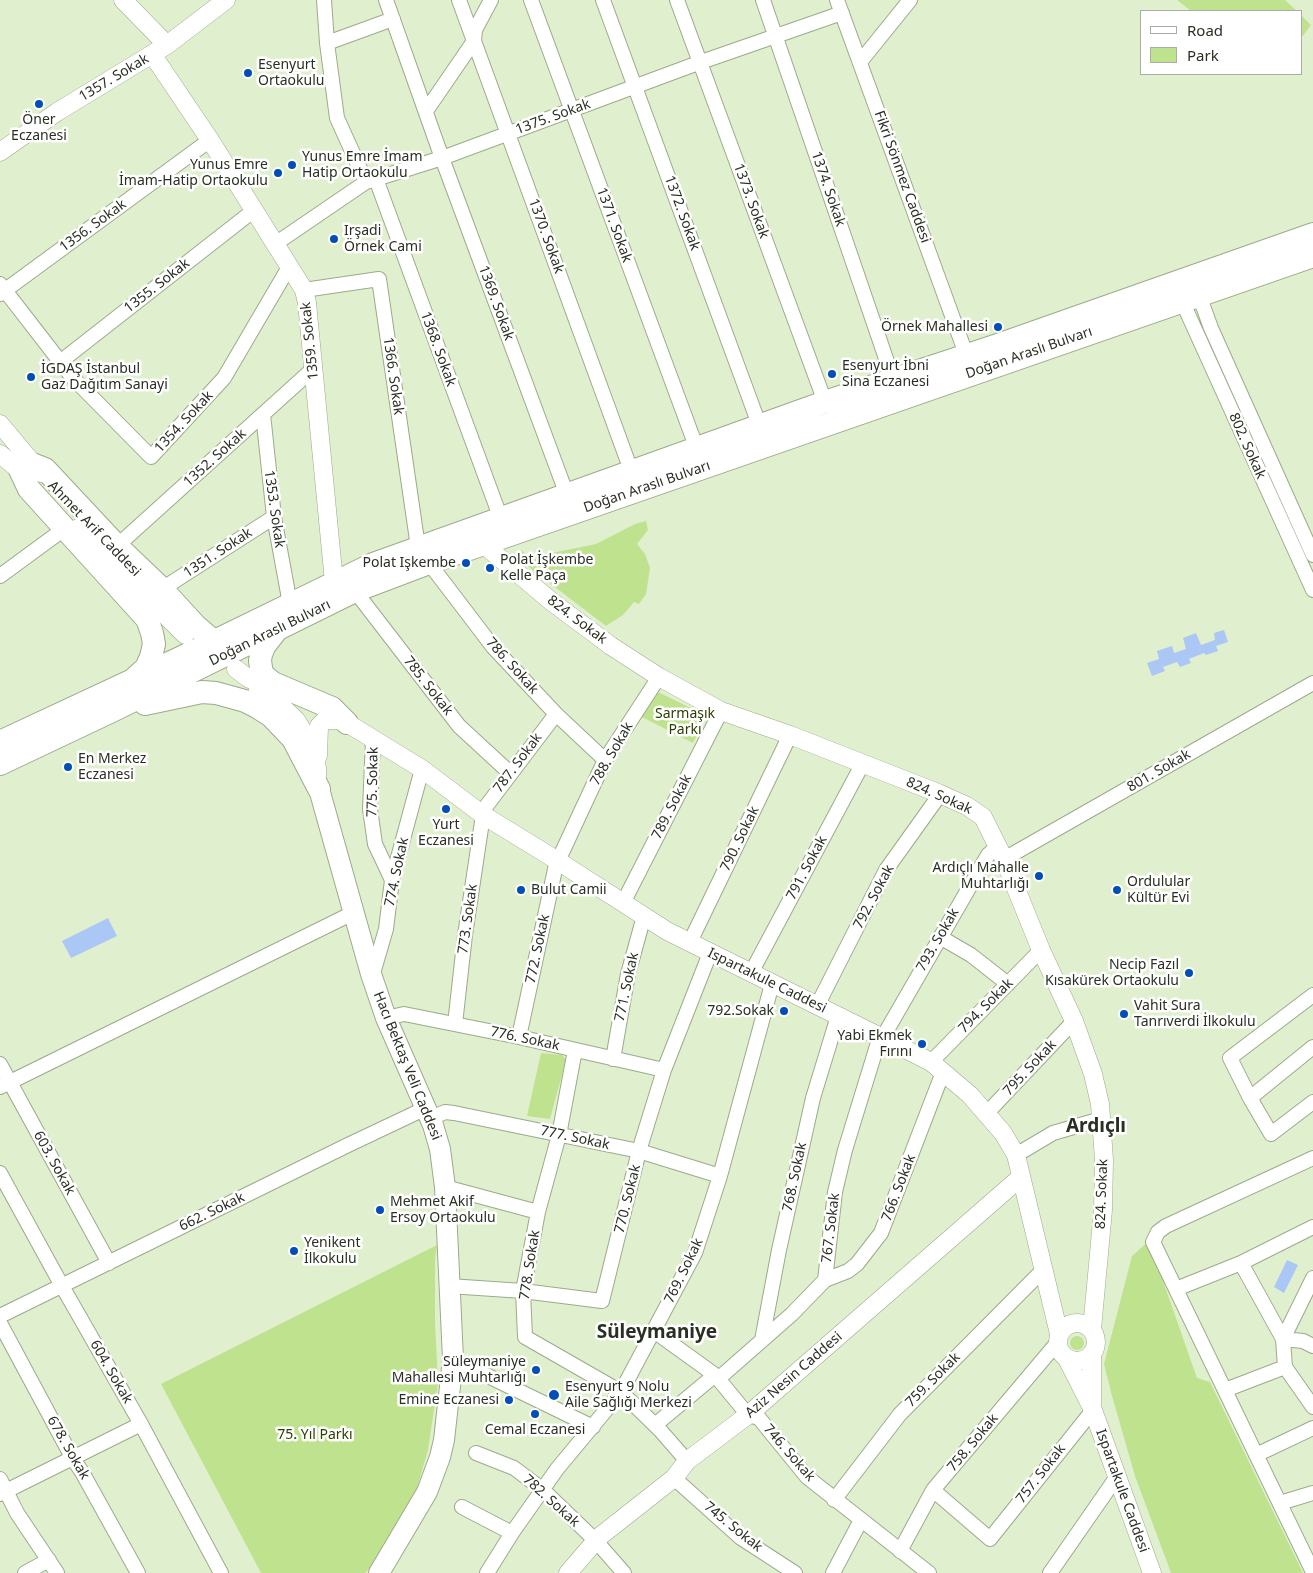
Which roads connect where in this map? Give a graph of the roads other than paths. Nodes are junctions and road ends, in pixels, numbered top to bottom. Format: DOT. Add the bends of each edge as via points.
graph roads {
  1 [pos="123,0"];
  2 [pos="226,0"];
  3 [pos="324,0"];
  4 [pos="386,0"];
  5 [pos="459,0"];
  6 [pos="491,0"];
  7 [pos="530,0"];
  8 [pos="603,0"];
  9 [pos="677,0"];
  10 [pos="763,0"];
  11 [pos="907,1"];
  12 [pos="840,6"];
  13 [pos="393,19"];
  14 [pos="775,36"];
  15 [pos="474,41"];
  16 [pos="327,43"];
  17 [pos="159,50"];
  18 [pos="701,62"];
  19 [pos="860,62"];
  20 [pos="636,87"];
  21 [pos="426,111"];
  22 [pos="572,111"];
  23 [pos="509,133"];
  24 [pos="210,140"];
  25 [pos="0,152"];
  26 [pos="442,158"];
  27 [pos="371,181"];
  28 [pos="253,211"];
  29 [pos="1313,234"];
  30 [pos="276,244"];
  31 [pos="1313,256"];
  32 [pos="289,267"];
  33 [pos="2,289"];
  34 [pos="304,290"];
  35 [pos="1191,298"];
  36 [pos="966,354"];
  37 [pos="60,362"];
  38 [pos="313,369"];
  39 [pos="893,379"];
  40 [pos="825,402"];
  41 [pos="263,414"];
  42 [pos="0,424"];
  43 [pos="760,427"];
  44 [pos="697,449"];
  45 [pos="0,454"];
  46 [pos="26,467"];
  47 [pos="632,473"];
  48 [pos="567,495"];
  49 [pos="274,517"];
  50 [pos="501,519"];
  51 [pos="64,529"];
  52 [pos="483,544"];
  53 [pos="117,546"];
  54 [pos="424,555"];
  55 [pos="1313,555"];
  56 [pos="0,576"];
  57 [pos="334,582"];
  58 [pos="162,589"];
  59 [pos="1313,590"];
  60 [pos="354,591"];
  61 [pos="290,604"];
  62 [pos="277,630"];
  63 [pos="188,633"];
  64 [pos="217,640"];
  65 [pos="659,677"];
  66 [pos="131,682"];
  67 [pos="1313,682"];
  68 [pos="112,711"];
  69 [pos="721,711"];
  70 [pos="556,714"];
  71 [pos="341,721"];
  72 [pos="790,735"];
  73 [pos="374,740"];
  74 [pos="0,742"];
  75 [pos="605,760"];
  76 [pos="862,763"];
  77 [pos="0,764"];
  78 [pos="422,769"];
  79 [pos="510,773"];
  80 [pos="318,779"];
  81 [pos="938,793"];
  82 [pos="482,814"];
  83 [pos="1001,853"];
  84 [pos="558,860"];
  85 [pos="392,880"];
  86 [pos="623,903"];
  87 [pos="353,913"];
  88 [pos="644,916"];
  89 [pos="940,937"];
  90 [pos="690,942"];
  91 [pos="1041,950"];
  92 [pos="710,952"];
  93 [pos="751,973"];
  94 [pos="371,974"];
  95 [pos="772,984"];
  96 [pos="1008,984"];
  97 [pos="1313,995"];
  98 [pos="817,1006"];
  99 [pos="838,1016"];
  100 [pos="386,1018"];
  101 [pos="1074,1021"];
  102 [pos="455,1024"];
  103 [pos="882,1036"];
  104 [pos="519,1038"];
  105 [pos="1313,1047"];
  106 [pos="575,1050"];
  107 [pos="613,1059"];
  108 [pos="0,1064"];
  109 [pos="937,1067"];
  110 [pos="664,1070"];
  111 [pos="5,1084"];
  112 [pos="1250,1098"];
  113 [pos="1313,1102"];
  114 [pos="427,1114"];
  115 [pos="986,1114"];
  116 [pos="1101,1120"];
  117 [pos="559,1135"];
  118 [pos="640,1151"];
  119 [pos="1016,1155"];
  120 [pos="1313,1158"];
  121 [pos="0,1173"];
  122 [pos="720,1176"];
  123 [pos="1021,1177"];
  124 [pos="444,1187"];
  125 [pos="538,1212"];
  126 [pos="1313,1227"];
  127 [pos="109,1263"];
  128 [pos="1240,1263"];
  129 [pos="1043,1270"];
  130 [pos="1313,1278"];
  131 [pos="825,1280"];
  132 [pos="62,1286"];
  133 [pos="448,1286"];
  134 [pos="1176,1289"];
  135 [pos="523,1291"];
  136 [pos="0,1316"];
  137 [pos="0,1323"];
  138 [pos="1092,1329"];
  139 [pos="654,1331"];
  140 [pos="1058,1339"];
  141 [pos="1283,1339"];
  142 [pos="762,1340"];
  143 [pos="1313,1346"];
  144 [pos="1092,1354"];
  145 [pos="452,1359"];
  146 [pos="1067,1359"];
  147 [pos="1285,1366"];
  148 [pos="716,1377"];
  149 [pos="1225,1390"];
  150 [pos="622,1392"];
  151 [pos="1313,1407"];
  152 [pos="1093,1410"];
  153 [pos="748,1415"];
  154 [pos="141,1424"];
  155 [pos="655,1425"];
  156 [pos="592,1427"];
  157 [pos="1313,1428"];
  158 [pos="476,1452"];
  159 [pos="1256,1455"];
  160 [pos="73,1459"];
  161 [pos="687,1461"];
  162 [pos="674,1478"];
  163 [pos="1116,1478"];
  164 [pos="2,1488"];
  165 [pos="543,1490"];
  166 [pos="933,1490"];
  167 [pos="1313,1493"];
  168 [pos="834,1500"];
  169 [pos="1280,1503"];
  170 [pos="462,1507"];
  171 [pos="861,1520"];
  172 [pos="512,1534"];
  173 [pos="596,1541"];
  174 [pos="900,1551"];
  175 [pos="49,1560"];
  176 [pos="1054,1572"];
  177 [pos="1313,1572"];
  178 [pos="25,1573"];
  179 [pos="57,1573"];
  180 [pos="138,1573"];
  181 [pos="221,1573"];
  182 [pos="379,1573"];
  183 [pos="487,1573"];
  184 [pos="568,1573"];
  185 [pos="624,1573"];
  186 [pos="795,1573"];
  187 [pos="833,1573"];
  188 [pos="929,1573"];
  189 [pos="1152,1573"];
  1 -- 17 [label="street, 1359. Sokak"];
  2 -- 17 [label="street, 1357. Sokak"];
  3 -- 16 [label="street, 1368. Sokak"];
  4 -- 13 [label="street, 1369. Sokak"];
  5 -- 15 [label="street, 1370. Sokak"];
  6 -- 15 [label="street" via="475,30"];
  7 -- 22 [label="street, 1371. Sokak"];
  8 -- 20 [label="street, 1372. Sokak"];
  9 -- 18 [label="street, 1373. Sokak"];
  10 -- 14 [label="street, 1374. Sokak"];
  11 -- 19 [label="street"];
  12 -- 14 [label="street, 1375. Sokak"];
  12 -- 19 [label="street, Fikri Sönmez Caddesi"];
  13 -- 16 [label="street"];
  13 -- 21 [label="street, 1369. Sokak"];
  14 -- 18 [label="street, 1375. Sokak"];
  14 -- 39 [label="street, 1374. Sokak"];
  15 -- 21 [label="street"];
  15 -- 23 [label="street, 1370. Sokak"];
  16 -- 27 [label="street, 1368. Sokak" via="337,118"];
  17 -- 24 [label="street, 1359. Sokak"];
  17 -- 25 [label="street, 1357. Sokak" via="57,112"];
  18 -- 20 [label="street, 1375. Sokak"];
  18 -- 40 [label="street, 1373. Sokak"];
  19 -- 36 [label="street, Fikri Sönmez Caddesi"];
  20 -- 22 [label="street, 1375. Sokak"];
  20 -- 43 [label="street, 1372. Sokak"];
  21 -- 26 [label="street, 1369. Sokak"];
  22 -- 23 [label="street, 1375. Sokak"];
  22 -- 44 [label="street, 1371. Sokak"];
  23 -- 26 [label="street, 1375. Sokak"];
  23 -- 47 [label="street, 1370. Sokak"];
  24 -- 28 [label="street, 1359. Sokak"];
  24 -- 33 [label="street, 1356. Sokak"];
  26 -- 27 [label="street, 1375. Sokak"];
  26 -- 48 [label="street, 1369. Sokak"];
  27 -- 30 [label="street, 1375. Sokak"];
  27 -- 50 [label="street, 1368. Sokak"];
  28 -- 30 [label="street, 1359. Sokak"];
  28 -- 37 [label="street, 1355. Sokak"];
  29 -- 36 [label="main road, Doğan Araslı Bulvarı"];
  30 -- 32 [label="street, 1359. Sokak"];
  31 -- 35 [label="main road, Doğan Araslı Bulvarı"];
  32 -- 34 [label="street, 1359. Sokak"];
  32 -- 37 [label="street, 1354. Sokak" via="224,378 151,457"];
  33 -- 37 [label="street, 1354. Sokak"];
  34 -- 38 [label="street, 1359. Sokak"];
  34 -- 54 [label="street, 1366. Sokak" via="378,279"];
  35 -- 52 [label="main road, Doğan Araslı Bulvarı"];
  35 -- 55 [label="street, 802. Sokak" via="1210,327"];
  35 -- 59 [label="street, 802. Sokak"];
  36 -- 39 [label="main road, Doğan Araslı Bulvarı"];
  38 -- 41 [label="street, 1352. Sokak"];
  38 -- 57 [label="street, 1359. Sokak"];
  39 -- 40 [label="main road, Doğan Araslı Bulvarı"];
  40 -- 43 [label="main road, Doğan Araslı Bulvarı"];
  41 -- 49 [label="street, 1353. Sokak"];
  41 -- 53 [label="street, 1352. Sokak"];
  42 -- 46 [label="street, Ahmet Arif Caddesi"];
  43 -- 44 [label="main road, Doğan Araslı Bulvarı"];
  44 -- 47 [label="main road, Doğan Araslı Bulvarı"];
  45 -- 46 [label="street, Ahmet Arif Caddesi"];
  46 -- 51 [label="main road" via="29,489"];
  46 -- 53 [label="main road" via="45,469 52,475"];
  46 -- 63 [label="street, Ahmet Arif Caddesi" via="36,484"];
  47 -- 48 [label="main road, Doğan Araslı Bulvarı"];
  48 -- 50 [label="main road, Doğan Araslı Bulvarı"];
  49 -- 58 [label="street, 1351. Sokak"];
  49 -- 61 [label="street, 1353. Sokak"];
  50 -- 54 [label="main road, Doğan Araslı Bulvarı"];
  51 -- 56 [label="street"];
  51 -- 66 [label="main road" via="146,619 153,638 151,657 146,668"];
  52 -- 54 [label="main road, Doğan Araslı Bulvarı"];
  52 -- 65 [label="street, 824. Sokak" via="552,602"];
  53 -- 58 [label="main road"];
  54 -- 57 [label="main road, Doğan Araslı Bulvarı" via="373,564"];
  54 -- 60 [label="main road, Doğan Araslı Bulvarı"];
  54 -- 70 [label="street, 786. Sokak" via="493,647"];
  57 -- 61 [label="main road, Doğan Araslı Bulvarı"];
  58 -- 64 [label="main road" via="195,625"];
  60 -- 62 [label="main road, Doğan Araslı Bulvarı"];
  60 -- 79 [label="street, 785. Sokak" via="459,726"];
  61 -- 64 [label="main road, Doğan Araslı Bulvarı"];
  62 -- 68 [label="main road, Doğan Araslı Bulvarı"];
  62 -- 71 [label="main road" via="261,654 262,674 273,683 332,708"];
  64 -- 66 [label="main road, Doğan Araslı Bulvarı"];
  65 -- 69 [label="street, 824. Sokak"];
  65 -- 75 [label="street, 788. Sokak"];
  66 -- 74 [label="main road, Doğan Araslı Bulvarı"];
  67 -- 83 [label="street, 801. Sokak"];
  68 -- 77 [label="main road, Doğan Araslı Bulvarı"];
  68 -- 80 [label="main road" via="202,692 245,701 271,716 293,739"];
  69 -- 72 [label="street, 824. Sokak"];
  69 -- 86 [label="street, 789. Sokak"];
  70 -- 75 [label="street, 786. Sokak"];
  70 -- 79 [label="street, 787. Sokak"];
  71 -- 73 [label="street, Ispartakule Caddesi"];
  71 -- 80 [label="street" via="325,720 319,726"];
  71 -- 80 [label="street, Ispartakule Caddesi" via="233,671 244,683 275,700 296,720 307,738"];
  72 -- 76 [label="street, 824. Sokak"];
  72 -- 90 [label="street, 790. Sokak"];
  73 -- 78 [label="street, Ispartakule Caddesi"];
  73 -- 85 [label="street, 775. Sokak" via="370,809 375,844"];
  75 -- 84 [label="street, 788. Sokak"];
  76 -- 81 [label="street, 824. Sokak"];
  76 -- 93 [label="street, 791. Sokak"];
  78 -- 82 [label="street, Ispartakule Caddesi"];
  78 -- 85 [label="street, 774. Sokak"];
  79 -- 82 [label="street, 787. Sokak"];
  80 -- 87 [label="main road, Hacı Bektaş Veli Caddesi"];
  81 -- 83 [label="street, 824. Sokak" via="982,817"];
  81 -- 98 [label="street, 792. Sokak" via="886,870"];
  82 -- 84 [label="street, Ispartakule Caddesi"];
  82 -- 102 [label="street, 773. Sokak"];
  83 -- 89 [label="street, 793. Sokak" via="988,855"];
  83 -- 91 [label="street, 824. Sokak"];
  84 -- 86 [label="street, Ispartakule Caddesi"];
  84 -- 104 [label="street, 772. Sokak"];
  85 -- 94 [label="street, 774. Sokak" via="386,929"];
  86 -- 88 [label="street, Ispartakule Caddesi"];
  87 -- 94 [label="main road, Hacı Bektaş Veli Caddesi"];
  87 -- 111 [label="street"];
  88 -- 90 [label="street, Ispartakule Caddesi"];
  88 -- 107 [label="street, 771. Sokak" via="628,974"];
  89 -- 96 [label="street" via="971,955"];
  89 -- 103 [label="street, 793. Sokak"];
  90 -- 92 [label="street, Ispartakule Caddesi"];
  91 -- 96 [label="street, 794. Sokak"];
  91 -- 101 [label="street, 824. Sokak"];
  92 -- 93 [label="street, Ispartakule Caddesi"];
  92 -- 110 [label="street, 770. Sokak"];
  93 -- 95 [label="street, Ispartakule Caddesi"];
  94 -- 100 [label="main road, Hacı Bektaş Veli Caddesi"];
  95 -- 98 [label="street, Ispartakule Caddesi"];
  95 -- 122 [label="street, 769. Sokak"];
  96 -- 109 [label="street, 794. Sokak"];
  97 -- 112 [label="street" via="1230,1058"];
  98 -- 99 [label="street, Ispartakule Caddesi"];
  99 -- 103 [label="street, Ispartakule Caddesi"];
  99 -- 142 [label="street, 768. Sokak" via="813,1098"];
  100 -- 102 [label="street, 776. Sokak" via="404,1014"];
  100 -- 114 [label="main road, Hacı Bektaş Veli Caddesi"];
  101 -- 115 [label="street, 795. Sokak"];
  101 -- 116 [label="street, 824. Sokak" via="1093,1074"];
  102 -- 104 [label="street, 776. Sokak"];
  103 -- 109 [label="street, Ispartakule Caddesi"];
  103 -- 131 [label="street, 767. Sokak" via="845,1150 835,1192"];
  104 -- 106 [label="street, 776. Sokak"];
  105 -- 112 [label="street"];
  106 -- 107 [label="street, 776. Sokak"];
  106 -- 117 [label="street, 778. Sokak"];
  107 -- 110 [label="street, 776. Sokak"];
  108 -- 111 [label="street, 603. Sokak"];
  109 -- 115 [label="street, Ispartakule Caddesi" via="970,1095"];
  109 -- 131 [label="street, 766. Sokak" via="881,1233 857,1264"];
  110 -- 118 [label="street, 770. Sokak"];
  111 -- 127 [label="street, 603. Sokak"];
  112 -- 113 [label="street" via="1271,1134"];
  114 -- 117 [label="street, 777. Sokak" via="454,1113"];
  114 -- 124 [label="main road, Hacı Bektaş Veli Caddesi" via="440,1148"];
  114 -- 127 [label="street, 662. Sokak" via="348,1145"];
  115 -- 119 [label="street, Ispartakule Caddesi" via="1003,1132"];
  116 -- 119 [label="street" via="1053,1133"];
  116 -- 138 [label="street, 824. Sokak" via="1103,1210"];
  117 -- 118 [label="street, 777. Sokak"];
  117 -- 125 [label="street, 778. Sokak"];
  118 -- 122 [label="street, 777. Sokak"];
  118 -- 135 [label="street, 770. Sokak" via="602,1301"];
  119 -- 123 [label="street, Ispartakule Caddesi"];
  120 -- 134 [label="street" via="1158,1232 1153,1242"];
  121 -- 132 [label="street, 604. Sokak"];
  122 -- 139 [label="street, 769. Sokak" via="695,1253"];
  123 -- 129 [label="street, Ispartakule Caddesi"];
  123 -- 153 [label="street, Aziz Nesin Caddesi"];
  124 -- 125 [label="street"];
  124 -- 133 [label="main road, Hacı Bektaş Veli Caddesi"];
  125 -- 135 [label="street, 778. Sokak"];
  126 -- 128 [label="street"];
  127 -- 132 [label="street, 662. Sokak"];
  128 -- 134 [label="street"];
  128 -- 141 [label="street"];
  129 -- 140 [label="street, Ispartakule Caddesi"];
  129 -- 168 [label="street, 759. Sokak" via="900,1414"];
  130 -- 141 [label="street"];
  131 -- 142 [label="street, 767. Sokak"];
  132 -- 136 [label="street, 662. Sokak"];
  132 -- 154 [label="street, 604. Sokak"];
  133 -- 135 [label="street, 770. Sokak"];
  133 -- 145 [label="main road, Hacı Bektaş Veli Caddesi"];
  134 -- 149 [label="street"];
  135 -- 150 [label="street, 778. Sokak" via="525,1337"];
  137 -- 160 [label="street, 678. Sokak"];
  138 -- 140 [label="street" via="1075,1322 1064,1327"];
  138 -- 144 [label="street" via="1096,1342"];
  139 -- 148 [label="street, 746. Sokak"];
  139 -- 150 [label="street, 769. Sokak"];
  140 -- 146 [label="street" via="1062,1355"];
  140 -- 166 [label="street, 758. Sokak"];
  141 -- 143 [label="street" via="1303,1341"];
  141 -- 147 [label="street"];
  142 -- 148 [label="street, 767. Sokak"];
  144 -- 146 [label="street" via="1080,1361"];
  144 -- 152 [label="street, Ispartakule Caddesi"];
  145 -- 156 [label="street"];
  145 -- 182 [label="main road, Hacı Bektaş Veli Caddesi" via="440,1457 426,1492"];
  146 -- 152 [label="street, Ispartakule Caddesi"];
  147 -- 149 [label="street"];
  147 -- 151 [label="street"];
  148 -- 153 [label="street, 746. Sokak"];
  148 -- 155 [label="street, 767. Sokak"];
  149 -- 159 [label="street"];
  150 -- 155 [label="street, 778. Sokak"];
  150 -- 156 [label="street, 769. Sokak"];
  152 -- 163 [label="street, Ispartakule Caddesi"];
  152 -- 166 [label="street, 757. Sokak" via="990,1539"];
  153 -- 161 [label="street, Aziz Nesin Caddesi"];
  153 -- 168 [label="street, 746. Sokak" via="759,1418 806,1477"];
  154 -- 160 [label="street"];
  154 -- 181 [label="street, 604. Sokak"];
  155 -- 161 [label="street, 778. Sokak"];
  156 -- 165 [label="street, 769. Sokak"];
  157 -- 159 [label="street"];
  158 -- 165 [label="street, 782. Sokak" via="514,1468"];
  159 -- 169 [label="street"];
  160 -- 164 [label="street"];
  160 -- 180 [label="street, 678. Sokak"];
  161 -- 162 [label="street, Aziz Nesin Caddesi"];
  162 -- 173 [label="street, Aziz Nesin Caddesi"];
  162 -- 186 [label="street, 745. Sokak" via="741,1538"];
  163 -- 176 [label="street"];
  163 -- 189 [label="street, Ispartakule Caddesi"];
  164 -- 175 [label="street"];
  165 -- 172 [label="street, 769. Sokak"];
  165 -- 173 [label="street, 782. Sokak"];
  166 -- 174 [label="street, 758. Sokak"];
  167 -- 169 [label="street"];
  168 -- 171 [label="street, 746. Sokak"];
  169 -- 177 [label="street"];
  170 -- 172 [label="street"];
  171 -- 174 [label="street, 746. Sokak"];
  171 -- 187 [label="street"];
  172 -- 183 [label="street, 769. Sokak"];
  173 -- 184 [label="street, Aziz Nesin Caddesi"];
  173 -- 185 [label="street, 782. Sokak"];
  174 -- 188 [label="street, 746. Sokak"];
  175 -- 178 [label="street"];
  175 -- 179 [label="street"];
}
